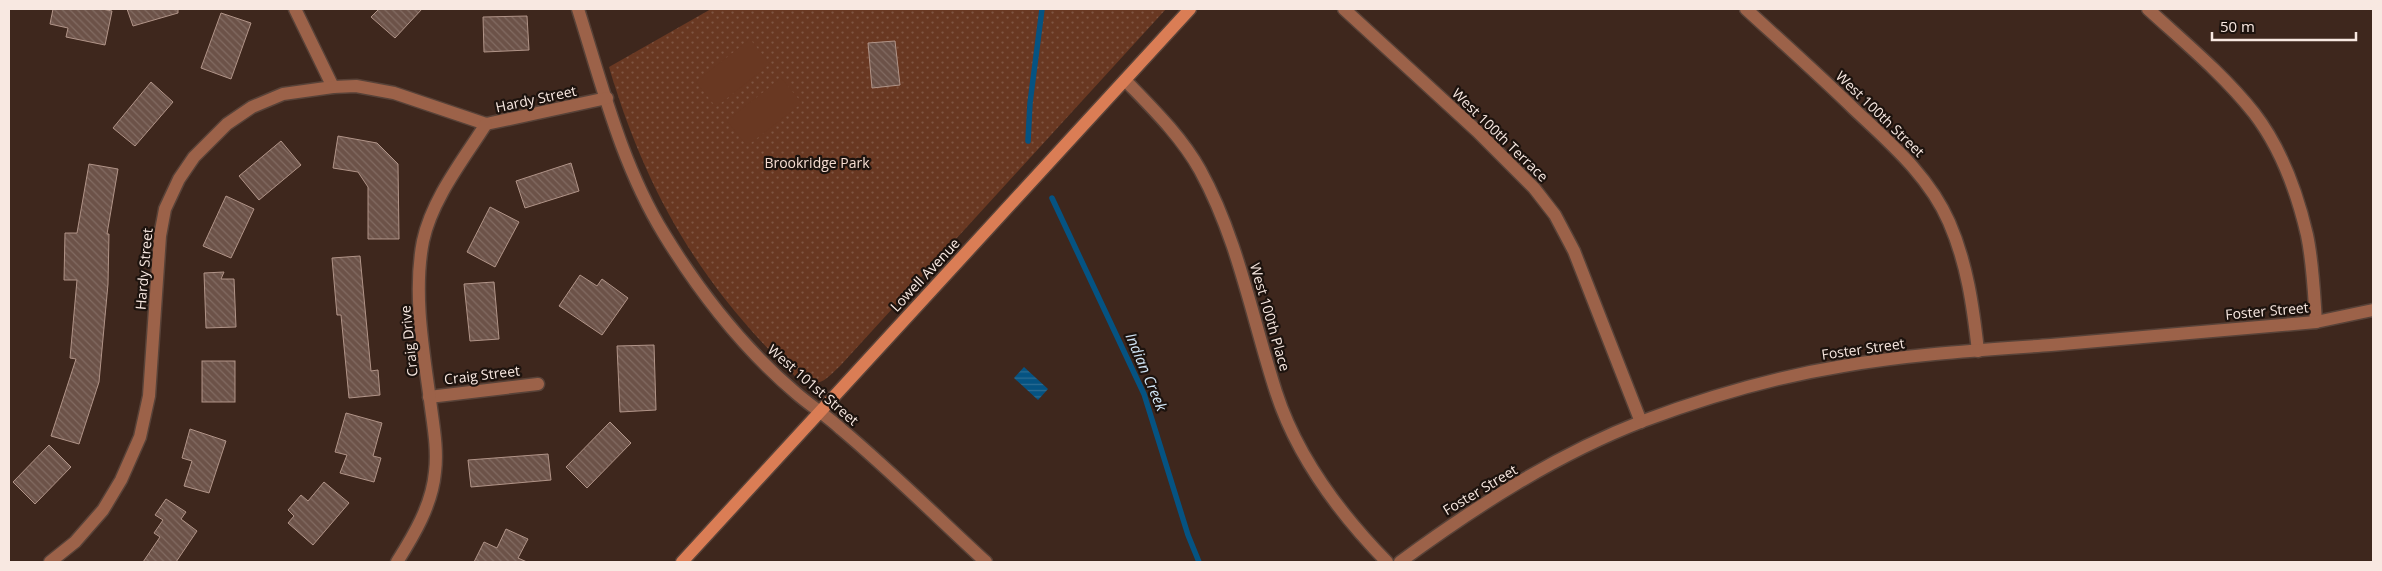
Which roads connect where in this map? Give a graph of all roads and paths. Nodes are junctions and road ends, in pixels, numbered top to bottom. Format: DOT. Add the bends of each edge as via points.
graph roads {
  1 [pos="295,9"];
  2 [pos="578,9"];
  3 [pos="1190,9"];
  4 [pos="1344,9"];
  5 [pos="1746,9"];
  6 [pos="2148,9"];
  7 [pos="1125,80"];
  8 [pos="333,87"];
  9 [pos="607,98"];
  10 [pos="486,124"];
  11 [pos="2373,310"];
  12 [pos="2316,322"];
  13 [pos="1978,351"];
  14 [pos="538,384"];
  15 [pos="429,397"];
  16 [pos="819,411"];
  17 [pos="1642,422"];
  18 [pos="50,562"];
  19 [pos="397,562"];
  20 [pos="682,562"];
  21 [pos="986,562"];
  22 [pos="1387,562"];
  23 [pos="1400,562"];
  1 -- 8 [label="street"];
  2 -- 9 [label="street, West 101st Street"];
  3 -- 7 [label="street, Lowell Avenue"];
  4 -- 17 [label="street, West 100th Terrace" via="1477,131 1534,188 1555,215 1574,251"];
  5 -- 13 [label="street, West 100th Street" via="1905,157 1929,187 1961,252 1971,295"];
  6 -- 12 [label="street" via="2225,80 2255,114 2279,152 2297,196 2308,237"];
  7 -- 16 [label="street, Lowell Avenue"];
  7 -- 22 [label="street, West 100th Place" via="1179,138 1200,169 1222,215 1277,394 1299,445 1324,488 1360,535"];
  8 -- 10 [label="street, Hardy Street" via="356,86 394,94"];
  8 -- 18 [label="street, Hardy Street" via="283,94 252,107 227,124 194,157 179,179 165,210 160,236 154,356 150,396 140,437 103,510 75,542"];
  9 -- 10 [label="street, Hardy Street"];
  9 -- 16 [label="street, West 101st Street" via="634,174 664,233 708,300 747,346"];
  10 -- 15 [label="street, Craig Drive" via="446,187 424,240 418,276"];
  11 -- 12 [label="street, Foster Street"];
  12 -- 13 [label="street, Foster Street"];
  13 -- 17 [label="street, Foster Street" via="1843,366 1761,384"];
  14 -- 15 [label="street, Craig Street"];
  15 -- 19 [label="street, Craig Drive" via="435,472 423,516"];
  16 -- 20 [label="street, Lowell Avenue"];
  16 -- 21 [label="street, West 101st Street"];
  17 -- 23 [label="street, Foster Street" via="1576,452 1494,496"];
}
